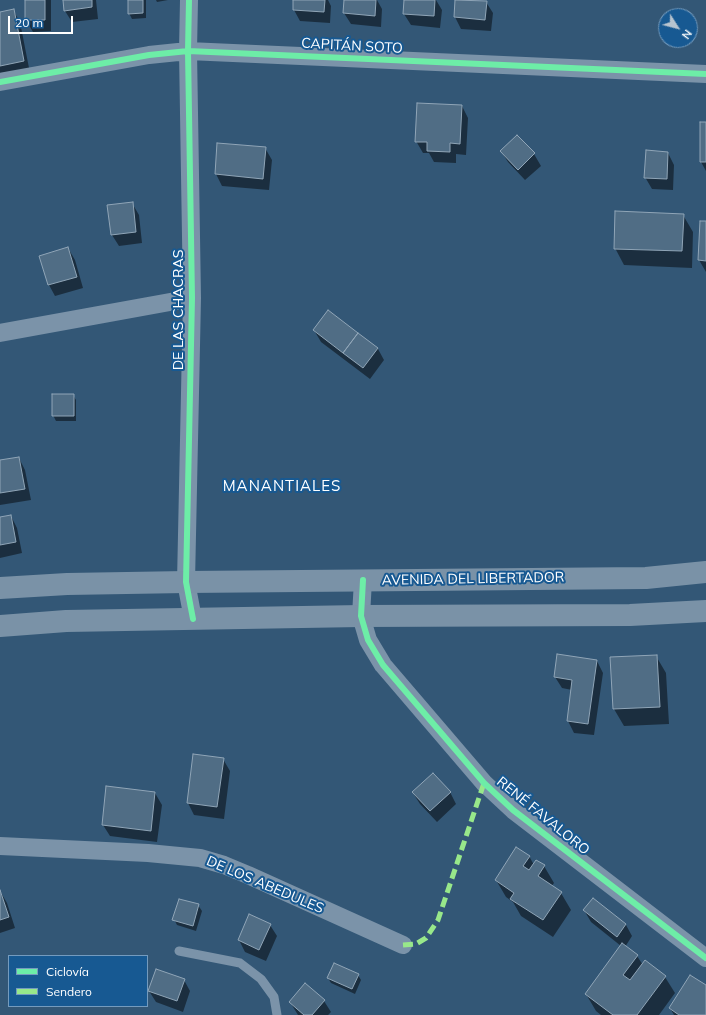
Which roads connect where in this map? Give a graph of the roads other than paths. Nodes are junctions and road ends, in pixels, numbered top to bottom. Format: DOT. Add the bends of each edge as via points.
graph roads {
  1 [pos="189,0"];
  2 [pos="188,51"];
  3 [pos="706,74"];
  4 [pos="0,82"];
  5 [pos="192,298"];
  6 [pos="0,333"];
  7 [pos="706,572"];
  8 [pos="363,580"];
  9 [pos="186,582"];
  10 [pos="0,588"];
  11 [pos="706,611"];
  12 [pos="361,616"];
  13 [pos="193,619"];
  14 [pos="0,626"];
  15 [pos="0,846"];
  16 [pos="403,945"];
  17 [pos="178,951"];
  18 [pos="706,958"];
  19 [pos="277,1015"];
  1 -- 2 [label="street, DE LAS CHACRAS"];
  2 -- 3 [label="street, CAPITÁN SOTO"];
  2 -- 4 [label="street, CAPITÁN SOTO" via="149,55"];
  2 -- 5 [label="street, DE LAS CHACRAS"];
  5 -- 6 [label="street"];
  5 -- 9 [label="street, DE LAS CHACRAS"];
  7 -- 8 [label="main road, AVENIDA DEL LIBERTADOR" via="646,578"];
  8 -- 9 [label="main road, AVENIDA DEL LIBERTADOR"];
  8 -- 12 [label="street, RENÉ FAVALORO"];
  9 -- 10 [label="main road, AVENIDA DEL LIBERTADOR"];
  9 -- 13 [label="street, DE LAS CHACRAS"];
  11 -- 12 [label="main road" via="630,615"];
  12 -- 13 [label="main road"];
  12 -- 18 [label="street, RENÉ FAVALORO" via="368,640 384,665 484,783 513,810"];
  13 -- 14 [label="main road" via="66,621"];
  15 -- 16 [label="street, DE LOS ABEDULES" via="200,858 248,875"];
  17 -- 19 [label="lane" via="240,963 261,979 274,997"];
}
